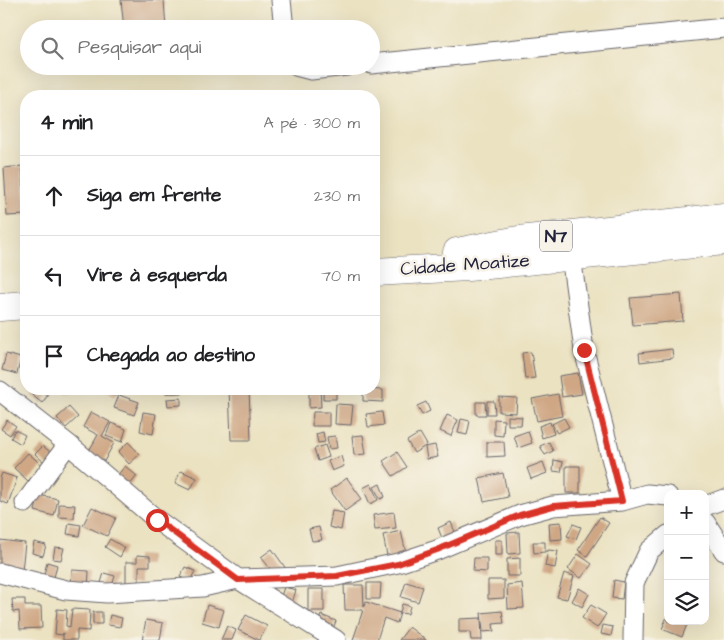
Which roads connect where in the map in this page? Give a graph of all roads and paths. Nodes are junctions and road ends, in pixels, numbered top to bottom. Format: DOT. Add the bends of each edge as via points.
graph roads {
  1 [pos="281,0"];
  2 [pos="283,20"];
  3 [pos="724,28"];
  4 [pos="380,63"];
  5 [pos="724,217"];
  6 [pos="724,241"];
  7 [pos="571,256"];
  8 [pos="382,271"];
  9 [pos="20,305"];
  10 [pos="0,307"];
  11 [pos="0,390"];
  12 [pos="68,444"];
  13 [pos="664,496"];
  14 [pos="724,499"];
  15 [pos="622,501"];
  16 [pos="25,503"];
  17 [pos="709,505"];
  18 [pos="709,528"];
  19 [pos="664,538"];
  20 [pos="724,551"];
  21 [pos="0,573"];
  22 [pos="238,580"];
  23 [pos="336,640"];
  24 [pos="634,640"];
  1 -- 2 [label="street"];
  3 -- 4 [label="street"];
  5 -- 8 [label="highway, Cidade Moatize / N7" via="519,240"];
  6 -- 7 [label="highway, Cidade Moatize / N7"];
  7 -- 8 [label="highway, Cidade Moatize / N7" via="468,268"];
  7 -- 15 [label="street" via="584,350"];
  9 -- 10 [label="highway"];
  11 -- 12 [label="street"];
  12 -- 16 [label="street"];
  12 -- 22 [label="street" via="157,520"];
  13 -- 15 [label="street" via="647,494"];
  14 -- 17 [label="street"];
  15 -- 22 [label="street" via="553,506 520,515 398,564 337,576"];
  18 -- 20 [label="street"];
  19 -- 24 [label="street" via="649,550 634,584"];
  21 -- 22 [label="street" via="66,590 107,593 203,587"];
  22 -- 23 [label="street"];
}
